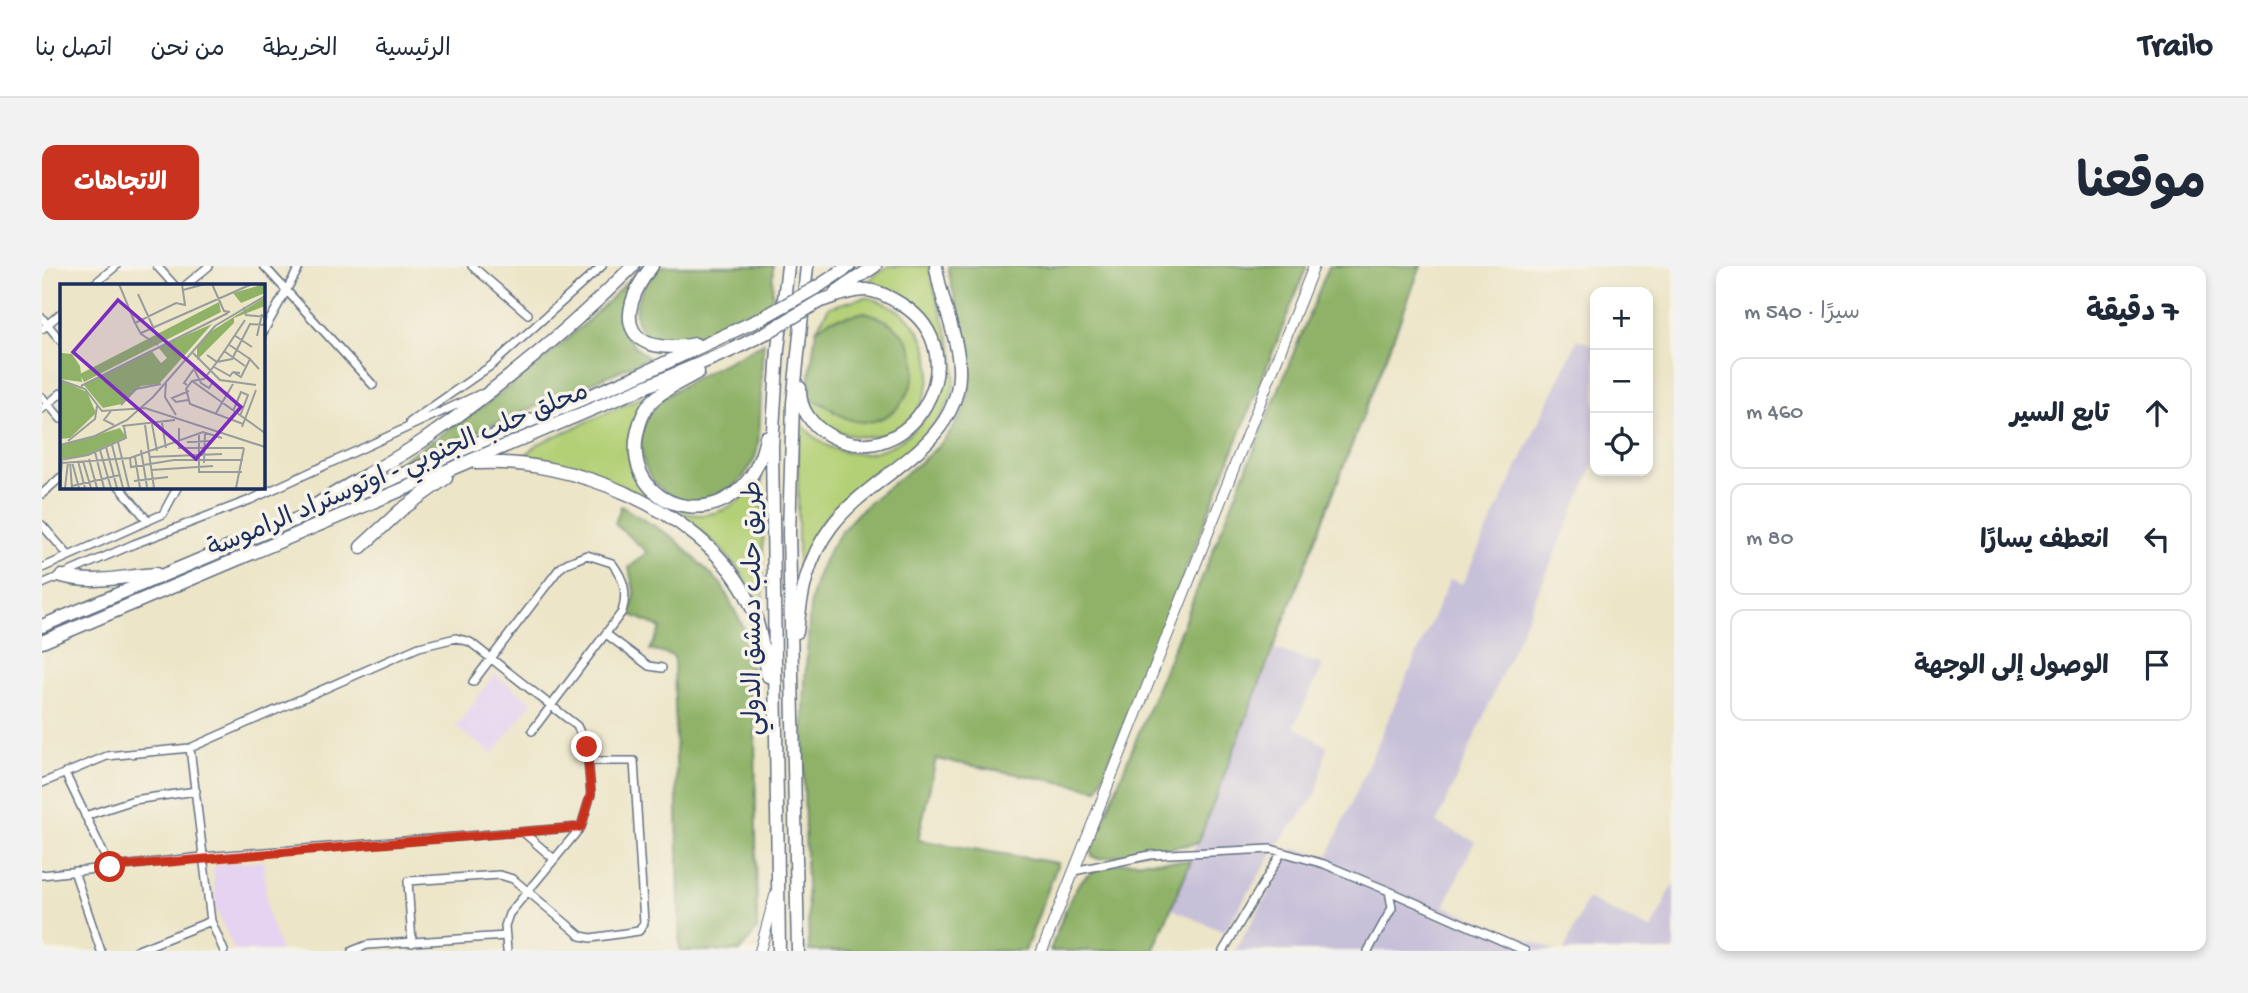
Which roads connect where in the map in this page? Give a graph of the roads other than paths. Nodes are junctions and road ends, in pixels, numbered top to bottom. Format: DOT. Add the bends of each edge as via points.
graph roads {
  1 [pos="116,266"];
  2 [pos="157,266"];
  3 [pos="209,266"];
  4 [pos="264,266"];
  5 [pos="300,266"];
  6 [pos="472,266"];
  7 [pos="602,266"];
  8 [pos="633,266"];
  9 [pos="652,266"];
  10 [pos="782,266"];
  11 [pos="788,266"];
  12 [pos="807,266"];
  13 [pos="849,266"];
  14 [pos="875,266"];
  15 [pos="936,266"];
  16 [pos="1314,266"];
  17 [pos="94,284"];
  18 [pos="173,284"];
  19 [pos="187,284"];
  20 [pos="286,291"];
  21 [pos="783,292"];
  22 [pos="820,301"];
  23 [pos="60,314"];
  24 [pos="528,314"];
  25 [pos="44,324"];
  26 [pos="264,330"];
  27 [pos="801,332"];
  28 [pos="729,334"];
  29 [pos="60,340"];
  30 [pos="733,350"];
  31 [pos="373,385"];
  32 [pos="497,387"];
  33 [pos="775,392"];
  34 [pos="60,394"];
  35 [pos="42,397"];
  36 [pos="45,407"];
  37 [pos="60,418"];
  38 [pos="394,433"];
  39 [pos="467,463"];
  40 [pos="60,478"];
  41 [pos="121,488"];
  42 [pos="177,488"];
  43 [pos="42,494"];
  44 [pos="148,520"];
  45 [pos="288,523"];
  46 [pos="42,525"];
  47 [pos="361,547"];
  48 [pos="69,556"];
  49 [pos="42,568"];
  50 [pos="171,572"];
  51 [pos="62,576"];
  52 [pos="42,584"];
  53 [pos="42,626"];
  54 [pos="606,634"];
  55 [pos="42,642"];
  56 [pos="491,659"];
  57 [pos="662,668"];
  58 [pos="474,682"];
  59 [pos="791,702"];
  60 [pos="551,705"];
  61 [pos="774,707"];
  62 [pos="532,731"];
  63 [pos="190,748"];
  64 [pos="589,761"];
  65 [pos="65,773"];
  66 [pos="42,783"];
  67 [pos="196,791"];
  68 [pos="85,816"];
  69 [pos="581,827"];
  70 [pos="523,832"];
  71 [pos="1282,852"];
  72 [pos="202,857"];
  73 [pos="554,859"];
  74 [pos="110,867"];
  75 [pos="74,871"];
  76 [pos="1074,871"];
  77 [pos="42,874"];
  78 [pos="776,889"];
  79 [pos="527,891"];
  80 [pos="1388,891"];
  81 [pos="211,921"];
  82 [pos="506,936"];
  83 [pos="412,943"];
  84 [pos="151,948"];
  85 [pos="102,951"];
  86 [pos="136,951"];
  87 [pos="224,951"];
  88 [pos="352,951"];
  89 [pos="506,951"];
  90 [pos="760,951"];
  91 [pos="779,951"];
  92 [pos="798,951"];
  93 [pos="1041,951"];
  94 [pos="1223,951"];
  95 [pos="1368,951"];
  96 [pos="1525,951"];
  1 -- 17 [label="street"];
  2 -- 18 [label="street"];
  3 -- 19 [label="street"];
  4 -- 20 [label="street"];
  5 -- 20 [label="street"];
  6 -- 24 [label="street"];
  7 -- 38 [label="street" via="492,365"];
  8 -- 32 [label="highway" via="552,343"];
  9 -- 28 [label="highway" via="635,290 629,309 632,325 643,341 661,349 674,348"];
  10 -- 21 [label="highway"];
  11 -- 21 [label="highway, طريق حلب دمشق الدولي"];
  12 -- 27 [label="highway, طريق حلب دمشق الدولي"];
  13 -- 28 [label="highway, محلق حلب الجنوبي - اوتوستراد الراموسة, bridge"];
  14 -- 22 [label="highway, محلق حلب الجنوبي - اوتوستراد الراموسة"];
  15 -- 59 [label="highway" via="959,374 956,398 925,443 850,504 812,557 801,589"];
  16 -- 76 [label="main road"];
  20 -- 26 [label="street"];
  20 -- 31 [label="street"];
  21 -- 33 [label="highway, طريق حلب دمشق الدولي"];
  22 -- 27 [label="highway" via="866,290 912,311 928,330 936,350 937,381 927,407 906,428 882,441 859,444 819,430 807,416 800,396"];
  22 -- 30 [label="highway, محلق حلب الجنوبي - اوتوستراد الراموسة, bridge"];
  23 -- 25 [label="street"];
  25 -- 29 [label="street"];
  27 -- 59 [label="highway, طريق حلب دمشق الدولي" via="790,507"];
  28 -- 45 [label="highway, محلق حلب الجنوبي - اوتوستراد الراموسة"];
  30 -- 33 [label="highway" via="659,396 644,412 636,446 640,469 650,485 673,503 690,508 711,507 737,492 754,475 763,456"];
  30 -- 39 [label="highway, محلق حلب الجنوبي - اوتوستراد الراموسة"];
  32 -- 38 [label="street"];
  32 -- 45 [label="highway" via="424,440"];
  33 -- 61 [label="highway, طريق حلب دمشق الدولي"];
  34 -- 36 [label="street"];
  35 -- 36 [label="street"];
  36 -- 37 [label="street"];
  38 -- 51 [label="street" via="250,500"];
  39 -- 47 [label="highway" via="401,510"];
  39 -- 55 [label="highway, محلق حلب الجنوبي - اوتوستراد الراموسة"];
  39 -- 61 [label="highway" via="527,463 585,477 653,509 704,543 747,595"];
  40 -- 43 [label="street"];
  41 -- 44 [label="street"];
  42 -- 44 [label="street" via="163,514"];
  44 -- 48 [label="street"];
  45 -- 50 [label="highway, محلق حلب الجنوبي - اوتوستراد الراموسة"];
  46 -- 48 [label="street"];
  48 -- 49 [label="street"];
  50 -- 51 [label="highway" via="101,581"];
  50 -- 53 [label="highway, محلق حلب الجنوبي - اوتوستراد الراموسة"];
  51 -- 52 [label="street"];
  54 -- 56 [label="street" via="622,612 625,583 612,563 587,555 559,569"];
  54 -- 57 [label="street" via="649,666"];
  54 -- 60 [label="street"];
  56 -- 58 [label="street"];
  56 -- 60 [label="street"];
  56 -- 63 [label="street" via="470,642 456,638 419,647"];
  59 -- 92 [label="highway"];
  60 -- 62 [label="street"];
  60 -- 64 [label="street" via="577,726"];
  61 -- 78 [label="highway, طريق حلب دمشق الدولي"];
  63 -- 65 [label="street" via="107,756"];
  63 -- 67 [label="street"];
  64 -- 69 [label="street" via="591,794"];
  64 -- 79 [label="street" via="634,761 645,923 639,931 581,936"];
  65 -- 66 [label="street"];
  65 -- 68 [label="street"];
  67 -- 68 [label="street" via="134,800"];
  67 -- 72 [label="street"];
  68 -- 74 [label="street"];
  69 -- 70 [label="street"];
  69 -- 73 [label="street"];
  70 -- 72 [label="street"];
  70 -- 73 [label="street"];
  71 -- 76 [label="street" via="1150,855"];
  71 -- 80 [label="street"];
  71 -- 94 [label="street"];
  72 -- 74 [label="street"];
  72 -- 81 [label="street"];
  73 -- 79 [label="street"];
  74 -- 75 [label="street"];
  75 -- 77 [label="street"];
  75 -- 85 [label="street"];
  76 -- 93 [label="main road"];
  78 -- 90 [label="main road"];
  78 -- 91 [label="highway, طريق حلب دمشق الدولي"];
  79 -- 82 [label="street" via="509,914"];
  79 -- 83 [label="street" via="500,874 408,881"];
  80 -- 95 [label="street" via="1392,908"];
  80 -- 96 [label="street"];
  81 -- 84 [label="street"];
  81 -- 87 [label="street"];
  82 -- 83 [label="street"];
  82 -- 89 [label="street"];
  83 -- 88 [label="street" via="367,945"];
  84 -- 86 [label="street"];
}
